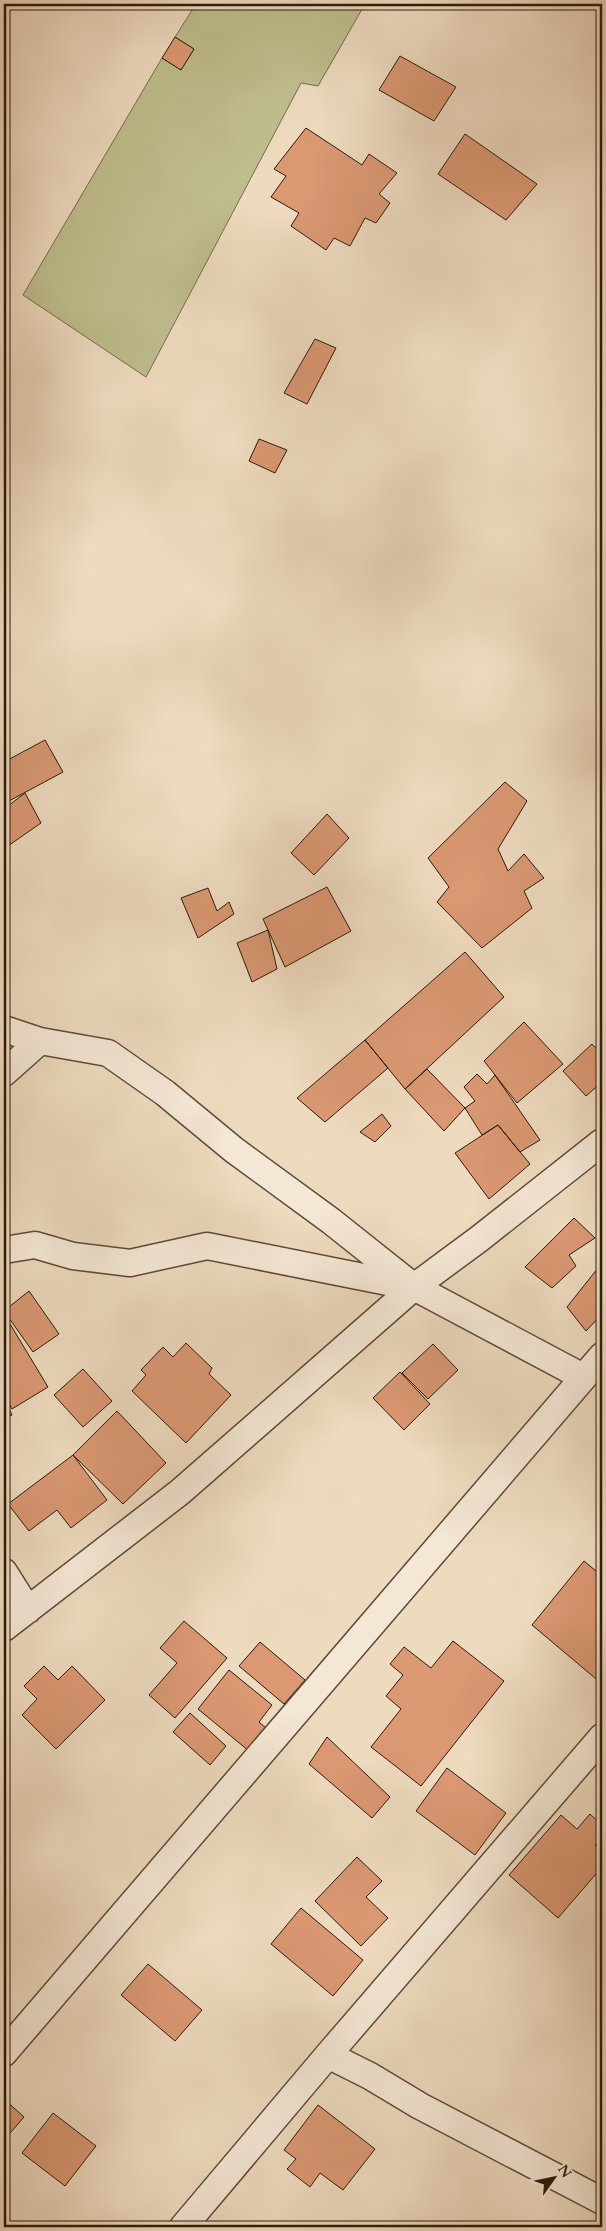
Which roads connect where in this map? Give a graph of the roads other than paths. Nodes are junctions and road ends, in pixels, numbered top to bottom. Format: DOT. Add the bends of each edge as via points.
graph roads {
  1 [pos="4,1028"];
  2 [pos="40,1041"];
  3 [pos="4,1073"];
  4 [pos="602,1142"];
  5 [pos="4,1250"];
  6 [pos="414,1287"];
  7 [pos="602,1356"];
  8 [pos="583,1377"];
  9 [pos="4,1572"];
  10 [pos="28,1610"];
  11 [pos="4,1628"];
  12 [pos="602,1737"];
  13 [pos="4,2053"];
  14 [pos="328,2055"];
  15 [pos="602,2201"];
  16 [pos="183,2227"];
  1 -- 2 [label="street"];
  2 -- 3 [label="street"];
  2 -- 6 [label="street" via="108,1053 165,1093 234,1150"];
  4 -- 6 [label="street"];
  5 -- 6 [label="street" via="36,1245 73,1256 130,1263 207,1246"];
  6 -- 8 [label="street"];
  6 -- 10 [label="street" via="180,1492"];
  7 -- 8 [label="street"];
  8 -- 13 [label="street"];
  9 -- 10 [label="street"];
  10 -- 11 [label="street"];
  12 -- 14 [label="street"];
  14 -- 15 [label="street"];
  14 -- 16 [label="street"];
}
